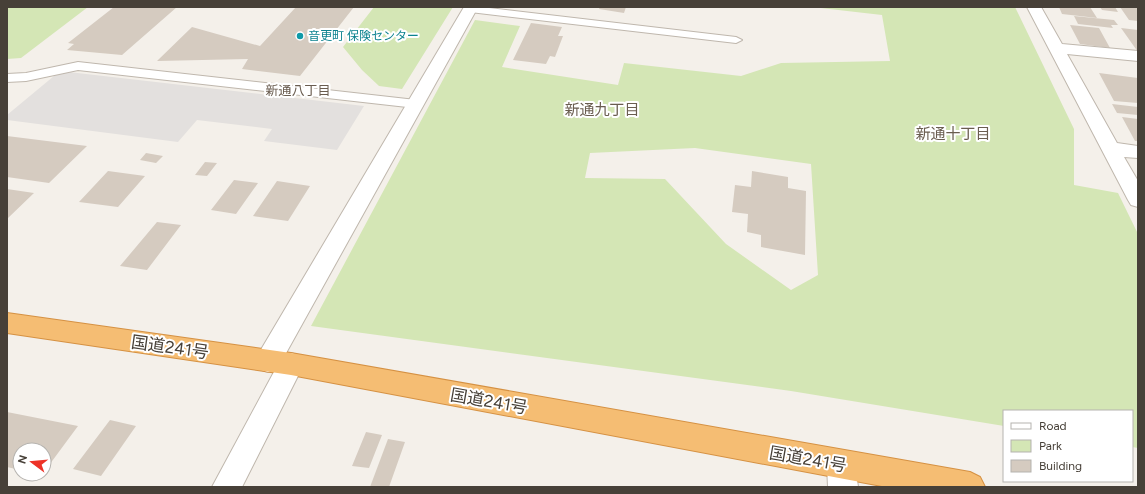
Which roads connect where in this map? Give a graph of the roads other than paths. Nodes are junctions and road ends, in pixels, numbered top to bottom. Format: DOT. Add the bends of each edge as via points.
graph roads {
  1 [pos="1034,7"];
  2 [pos="470,8"];
  3 [pos="736,40"];
  4 [pos="1056,48"];
  5 [pos="1138,56"];
  6 [pos="7,78"];
  7 [pos="416,104"];
  8 [pos="1110,149"];
  9 [pos="1138,152"];
  10 [pos="1138,200"];
  11 [pos="7,323"];
  12 [pos="280,363"];
  13 [pos="842,476"];
  14 [pos="227,487"];
  15 [pos="970,487"];
  1 -- 4 [label="street"];
  2 -- 3 [label="lane"];
  2 -- 7 [label="street"];
  4 -- 5 [label="street"];
  4 -- 8 [label="street"];
  6 -- 7 [label="lane" via="26,77 78,66"];
  7 -- 12 [label="street"];
  8 -- 9 [label="street"];
  8 -- 10 [label="street"];
  11 -- 12 [label="highway, 国道241号"];
  12 -- 13 [label="highway, 国道241号"];
  12 -- 14 [label="street"];
  13 -- 15 [label="highway, 国道241号"];
}
